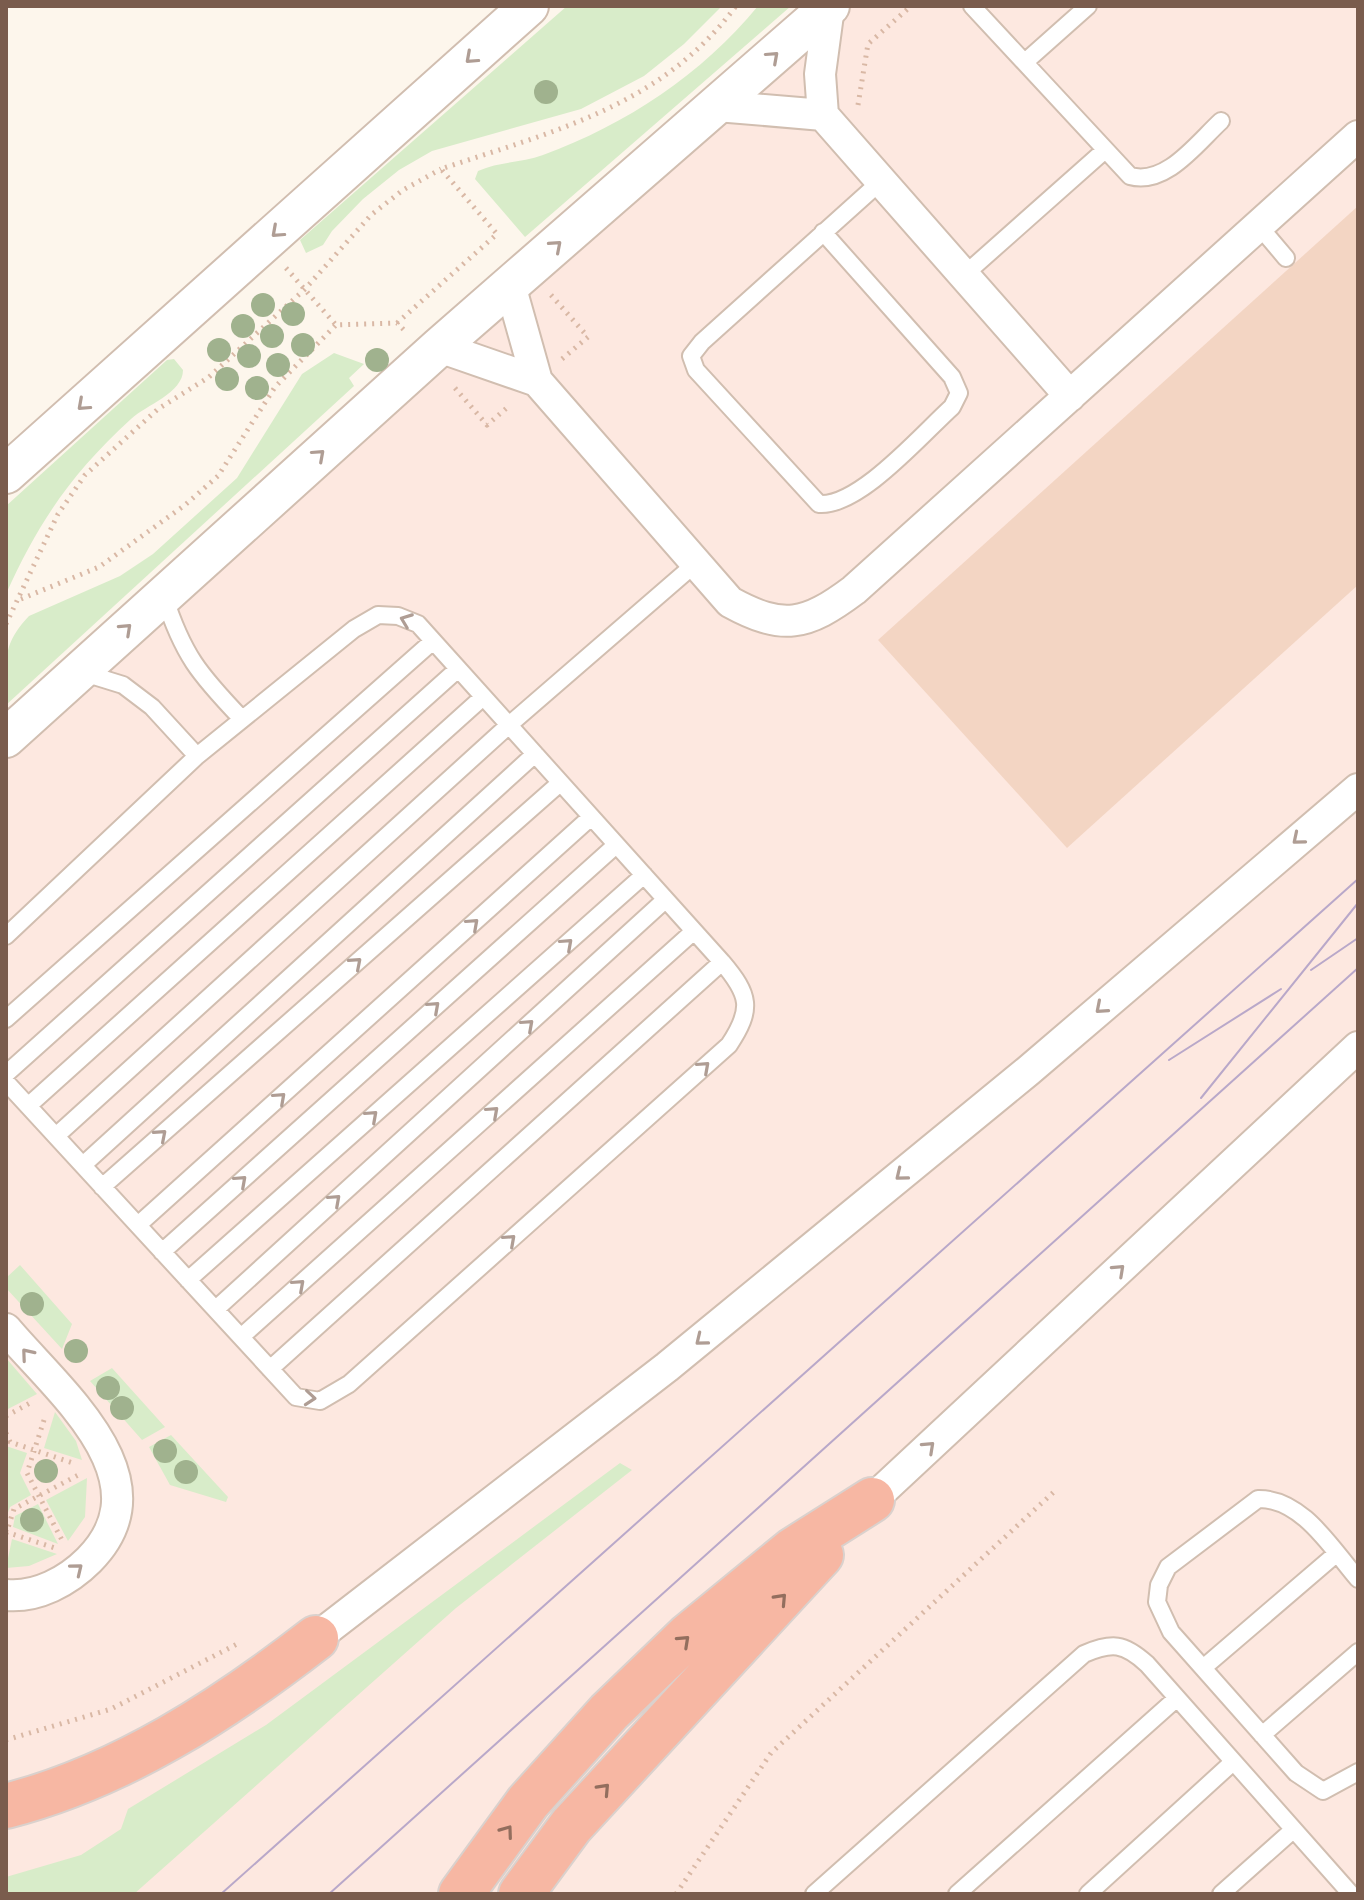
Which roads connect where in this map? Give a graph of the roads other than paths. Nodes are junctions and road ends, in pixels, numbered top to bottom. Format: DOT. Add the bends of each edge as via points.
graph roads {
  1 [pos="529,6"];
  2 [pos="829,6"];
  3 [pos="972,6"];
  4 [pos="1088,6"];
  5 [pos="1025,62"];
  6 [pos="717,106"];
  7 [pos="1221,121"];
  8 [pos="827,122"];
  9 [pos="1358,136"];
  10 [pos="1105,150"];
  11 [pos="880,182"];
  12 [pos="1259,226"];
  13 [pos="823,232"];
  14 [pos="1286,258"];
  15 [pos="963,276"];
  16 [pos="510,285"];
  17 [pos="439,347"];
  18 [pos="537,381"];
  19 [pos="1070,396"];
  20 [pos="6,474"];
  21 [pos="695,564"];
  22 [pos="164,594"];
  23 [pos="433,641"];
  24 [pos="458,669"];
  25 [pos="79,672"];
  26 [pos="483,697"];
  27 [pos="241,718"];
  28 [pos="509,725"];
  29 [pos="6,738"];
  30 [pos="535,754"];
  31 [pos="197,756"];
  32 [pos="560,783"];
  33 [pos="1358,789"];
  34 [pos="591,817"];
  35 [pos="616,845"];
  36 [pos="644,875"];
  37 [pos="665,900"];
  38 [pos="694,931"];
  39 [pos="6,936"];
  40 [pos="722,962"];
  41 [pos="6,1019"];
  42 [pos="1354,1054"];
  43 [pos="6,1074"];
  44 [pos="6,1082"];
  45 [pos="28,1106"];
  46 [pos="56,1136"];
  47 [pos="83,1165"];
  48 [pos="102,1187"];
  49 [pos="138,1225"];
  50 [pos="162,1252"];
  51 [pos="188,1280"];
  52 [pos="216,1309"];
  53 [pos="6,1329"];
  54 [pos="241,1337"];
  55 [pos="270,1369"];
  56 [pos="872,1500"];
  57 [pos="1336,1554"];
  58 [pos="1358,1579"];
  59 [pos="6,1595"];
  60 [pos="316,1638"];
  61 [pos="1358,1652"];
  62 [pos="1203,1668"];
  63 [pos="1177,1698"];
  64 [pos="1262,1735"];
  65 [pos="1233,1762"];
  66 [pos="1358,1772"];
  67 [pos="6,1806"];
  68 [pos="1293,1830"];
  69 [pos="461,1894"];
  70 [pos="521,1894"];
  71 [pos="814,1894"];
  72 [pos="957,1894"];
  73 [pos="1088,1894"];
  74 [pos="1221,1894"];
  75 [pos="1351,1894"];
  1 -- 20 [label="street, one-way"];
  6 -- 2 [label="street, one-way"];
  2 -- 8 [label="street" via="820,74"];
  3 -- 5 [label="lane"];
  4 -- 5 [label="lane"];
  5 -- 10 [label="lane"];
  6 -- 8 [label="street"];
  16 -- 6 [label="street, one-way"];
  7 -- 10 [label="lane" via="1159,176 1130,176"];
  8 -- 11 [label="street"];
  9 -- 12 [label="street"];
  10 -- 15 [label="lane"];
  11 -- 13 [label="lane"];
  11 -- 15 [label="street"];
  12 -- 14 [label="lane"];
  12 -- 19 [label="street"];
  13 -- 13 [label="lane" via="691,356 696,370 819,504 835,505 855,495 952,407 959,393 952,377"];
  15 -- 19 [label="street"];
  16 -- 17 [label="street"];
  16 -- 18 [label="street"];
  17 -- 18 [label="street"];
  22 -- 17 [label="street, one-way"];
  18 -- 21 [label="street"];
  19 -- 21 [label="street" via="828,610 795,623 761,619 730,602"];
  21 -- 28 [label="lane"];
  25 -- 22 [label="street, one-way"];
  22 -- 27 [label="lane" via="198,673"];
  23 -- 24 [label="lane"];
  23 -- 27 [label="lane, one-way" via="418,624 378,615"];
  23 -- 41 [label="lane"];
  24 -- 26 [label="lane"];
  24 -- 43 [label="lane"];
  25 -- 29 [label="street"];
  25 -- 31 [label="lane" via="123,685 152,707"];
  26 -- 28 [label="lane"];
  26 -- 45 [label="lane"];
  27 -- 31 [label="lane"];
  28 -- 30 [label="lane"];
  28 -- 46 [label="lane"];
  30 -- 32 [label="lane"];
  30 -- 47 [label="lane"];
  31 -- 39 [label="lane"];
  32 -- 34 [label="lane"];
  48 -- 32 [label="lane, one-way"];
  33 -- 60 [label="street, one-way" via="1028,1071 667,1367"];
  34 -- 35 [label="lane"];
  49 -- 34 [label="lane, one-way"];
  35 -- 36 [label="lane"];
  50 -- 35 [label="lane, one-way"];
  36 -- 37 [label="lane"];
  51 -- 36 [label="lane, one-way"];
  37 -- 38 [label="lane"];
  52 -- 37 [label="lane, one-way"];
  38 -- 40 [label="lane"];
  54 -- 38 [label="lane, one-way"];
  40 -- 55 [label="lane"];
  55 -- 40 [label="lane, one-way" via="296,1397 320,1401 349,1384 729,1045 745,1021 746,995"];
  56 -- 42 [label="street, one-way"];
  44 -- 45 [label="lane"];
  45 -- 46 [label="lane"];
  46 -- 47 [label="lane"];
  47 -- 48 [label="lane"];
  48 -- 49 [label="lane"];
  49 -- 50 [label="lane"];
  50 -- 51 [label="lane"];
  51 -- 52 [label="lane"];
  52 -- 54 [label="lane"];
  59 -- 53 [label="street, one-way" via="36,1593 79,1570 103,1545 117,1513 117,1477 85,1418"];
  54 -- 55 [label="lane"];
  69 -- 56 [label="highway, one-way" via="528,1802 609,1712 793,1550"];
  70 -- 56 [label="highway, one-way" via="571,1826"];
  57 -- 58 [label="lane"];
  57 -- 62 [label="lane"];
  57 -- 62 [label="lane" via="1300,1513 1272,1499 1258,1499 1168,1567 1157,1602 1171,1632"];
  60 -- 67 [label="highway" via="175,1736 98,1774"];
  61 -- 64 [label="lane"];
  62 -- 64 [label="lane"];
  63 -- 65 [label="lane"];
  63 -- 71 [label="lane" via="1130,1648 1112,1643 1084,1654"];
  63 -- 72 [label="lane"];
  64 -- 66 [label="lane" via="1296,1773 1323,1791"];
  65 -- 68 [label="lane"];
  65 -- 73 [label="lane"];
  68 -- 74 [label="lane"];
  68 -- 75 [label="lane"];
}
